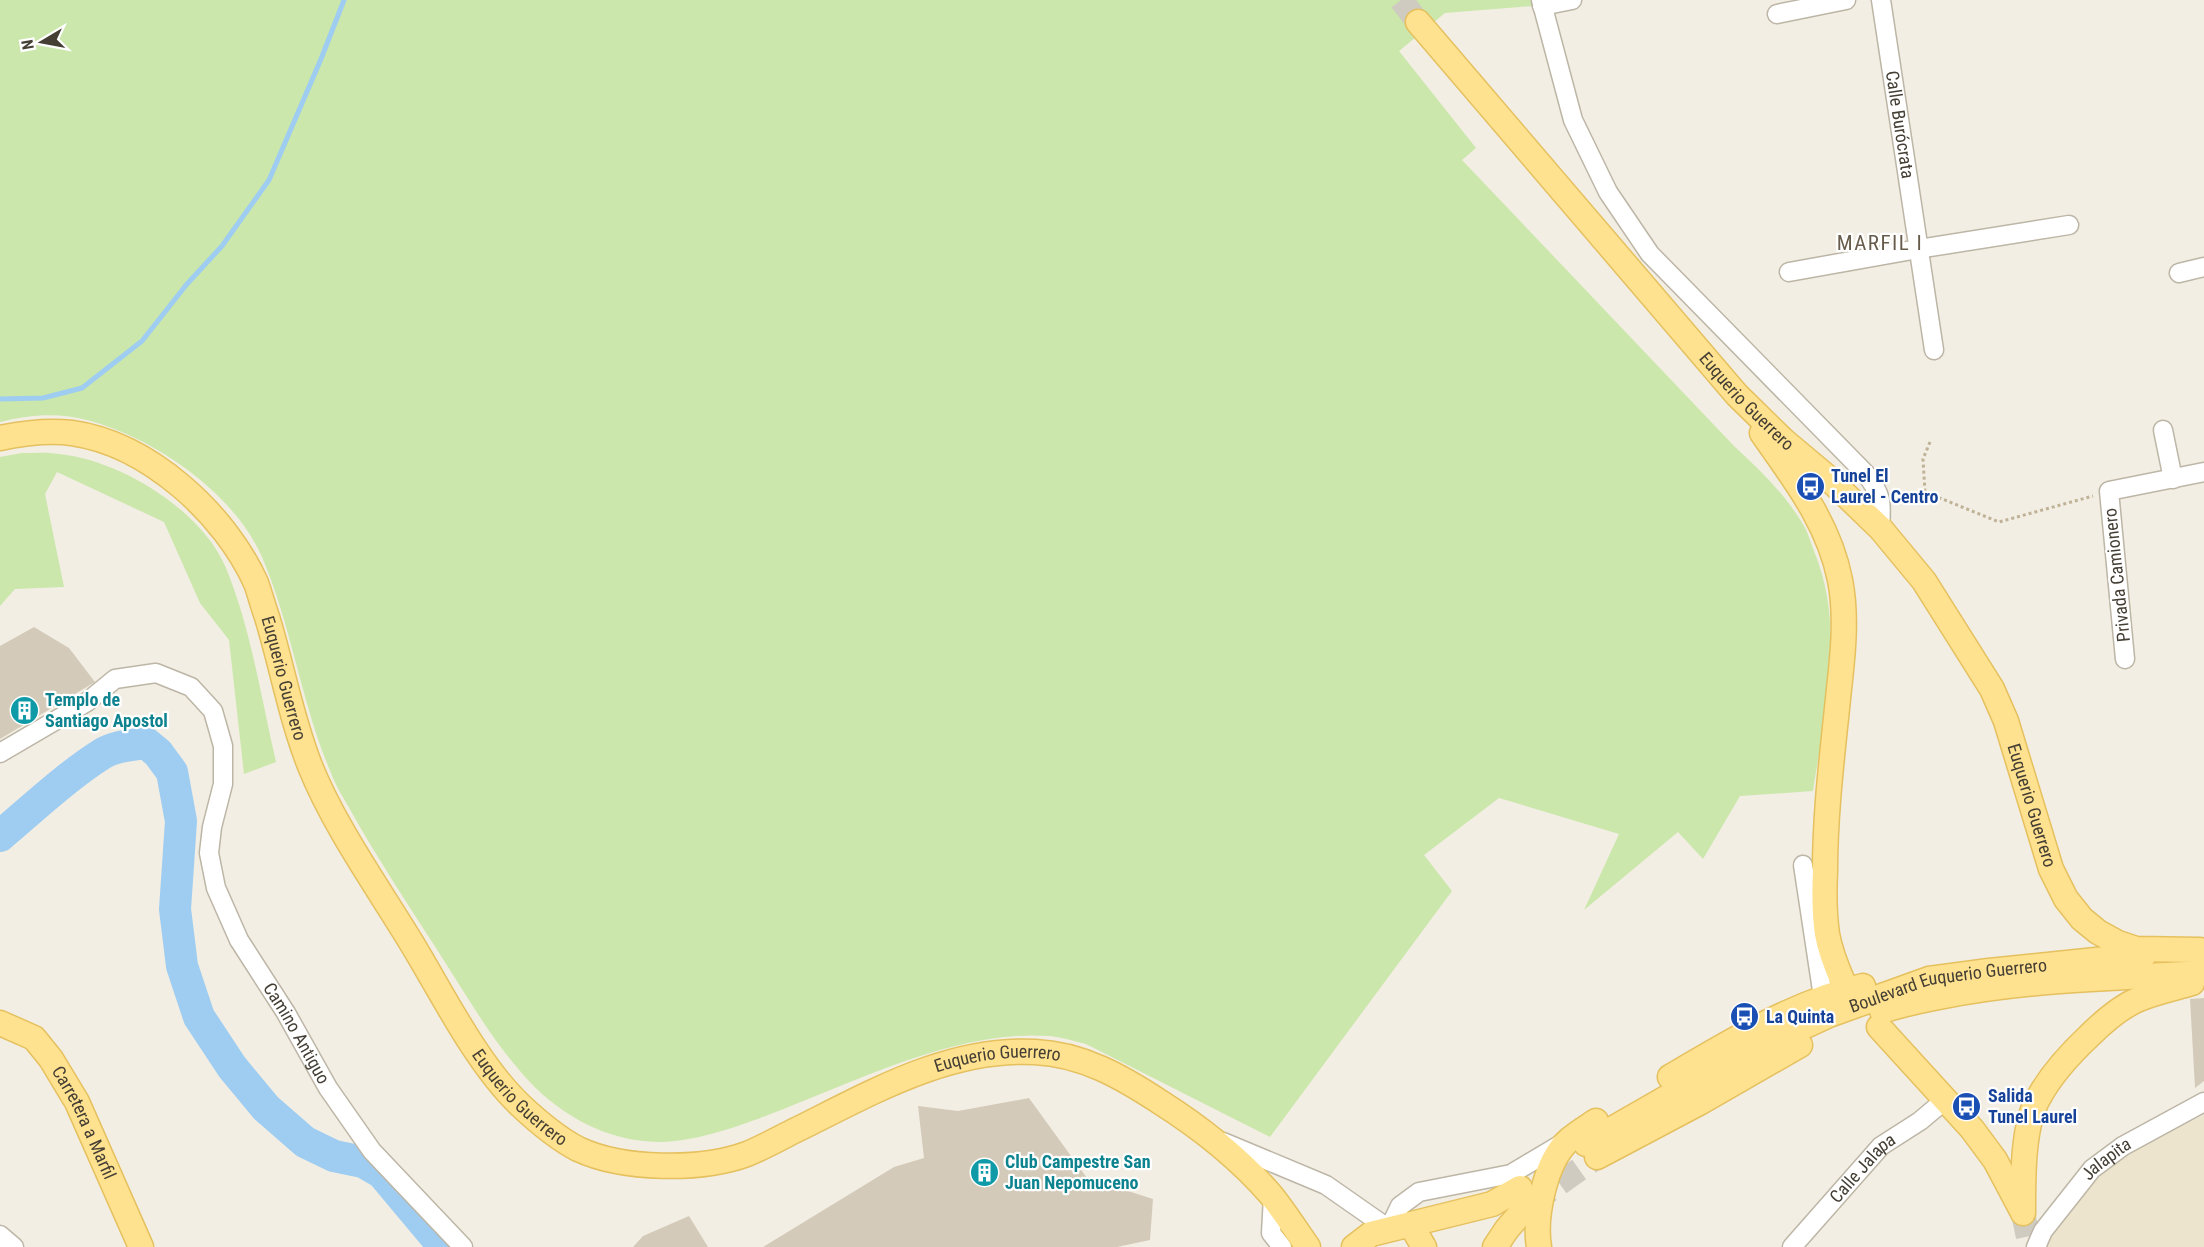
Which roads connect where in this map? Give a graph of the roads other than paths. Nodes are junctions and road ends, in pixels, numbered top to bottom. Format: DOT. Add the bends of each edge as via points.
graph roads {
  1 [pos="1572,0"];
  2 [pos="1846,0"];
  3 [pos="1881,0"];
  4 [pos="1542,3"];
  5 [pos="1777,14"];
  6 [pos="1418,22"];
  7 [pos="2069,225"];
  8 [pos="1918,249"];
  9 [pos="2204,267"];
  10 [pos="1789,272"];
  11 [pos="2179,273"];
  12 [pos="1934,350"];
  13 [pos="1737,395"];
  14 [pos="2163,430"];
  15 [pos="0,438"];
  16 [pos="2204,472"];
  17 [pos="2173,479"];
  18 [pos="1880,528"];
  19 [pos="2126,659"];
  20 [pos="0,753"];
  21 [pos="1803,865"];
  22 [pos="2202,957"];
  23 [pos="1929,979"];
  24 [pos="2204,980"];
  25 [pos="1843,982"];
  26 [pos="1823,997"];
  27 [pos="0,1023"];
  28 [pos="1879,1027"];
  29 [pos="1945,1100"];
  30 [pos="2204,1102"];
  31 [pos="1213,1138"];
  32 [pos="1584,1147"];
  33 [pos="1273,1197"];
  34 [pos="1400,1227"];
  35 [pos="0,1235"];
  36 [pos="1504,1241"];
  37 [pos="14,1247"];
  38 [pos="141,1247"];
  39 [pos="463,1247"];
  40 [pos="1282,1247"];
  41 [pos="1308,1247"];
  42 [pos="1354,1247"];
  43 [pos="1424,1247"];
  44 [pos="1539,1247"];
  45 [pos="1792,1247"];
  46 [pos="2036,1247"];
  1 -- 4 [label="street"];
  2 -- 5 [label="street"];
  3 -- 8 [label="street, Calle Burócrata"];
  4 -- 18 [label="street" via="1573,120 1608,192 1650,254 1865,473 1877,488"];
  6 -- 13 [label="main road, Euquerio Guerrero"];
  7 -- 8 [label="street"];
  8 -- 10 [label="street"];
  8 -- 12 [label="street, Calle Burócrata"];
  9 -- 11 [label="street"];
  13 -- 18 [label="main road, Euquerio Guerrero"];
  13 -- 25 [label="main road" via="1812,506 1840,580 1843,640 1828,790 1824,879 1827,935"];
  14 -- 17 [label="street"];
  15 -- 31 [label="main road, Euquerio Guerrero" via="34,432 74,434 121,447 157,468 194,497 230,537 256,583 310,766 332,812 485,1064 517,1103 579,1149 620,1161 701,1166 746,1154 910,1075 1000,1052 1040,1052 1087,1061 1131,1083"];
  16 -- 17 [label="street"];
  17 -- 19 [label="street, Privada Camionero" via="2109,492"];
  18 -- 22 [label="main road, Euquerio Guerrero" via="1924,581 1992,689 2006,721 2051,869 2066,899 2082,919 2118,943"];
  20 -- 39 [label="street, Camino Antiguo" via="87,702 115,679 156,673 191,687 213,711 223,746 223,784 209,853 216,888 239,940 328,1088 372,1150"];
  21 -- 26 [label="street"];
  22 -- 23 [label="main road, Boulevard Euquerio Guerrero" via="1989,971"];
  22 -- 32 [label="main road, Boulevard Euquerio Guerrero" via="1896,1006 1791,1049 1699,1103"];
  23 -- 26 [label="main road" via="1866,985"];
  23 -- 32 [label="main road, Boulevard Euquerio Guerrero" via="1829,1014 1736,1058"];
  24 -- 29 [label="main road" via="2138,999 2108,1017 2055,1075 2038,1098 2026,1142 2023,1214 1995,1160"];
  26 -- 32 [label="main road" via="1729,1042 1605,1115"];
  27 -- 38 [label="main road, Carretera a Marfil" via="34,1038 51,1059 77,1102"];
  28 -- 29 [label="main road"];
  29 -- 45 [label="street, Calle Jalapa" via="1881,1146"];
  30 -- 46 [label="street, Jalapita" via="2123,1146 2092,1169 2043,1231"];
  31 -- 33 [label="main road, Euquerio Guerrero"];
  31 -- 34 [label="street" via="1326,1185"];
  32 -- 34 [label="street" via="1511,1174 1419,1192 1400,1206"];
  32 -- 44 [label="main road" via="1551,1166 1539,1218"];
  33 -- 40 [label="street" via="1271,1233"];
  33 -- 41 [label="main road, Euquerio Guerrero"];
  34 -- 36 [label="main road" via="1524,1197"];
  34 -- 42 [label="main road" via="1371,1234"];
  34 -- 43 [label="main road"];
  35 -- 37 [label="street"];
}
